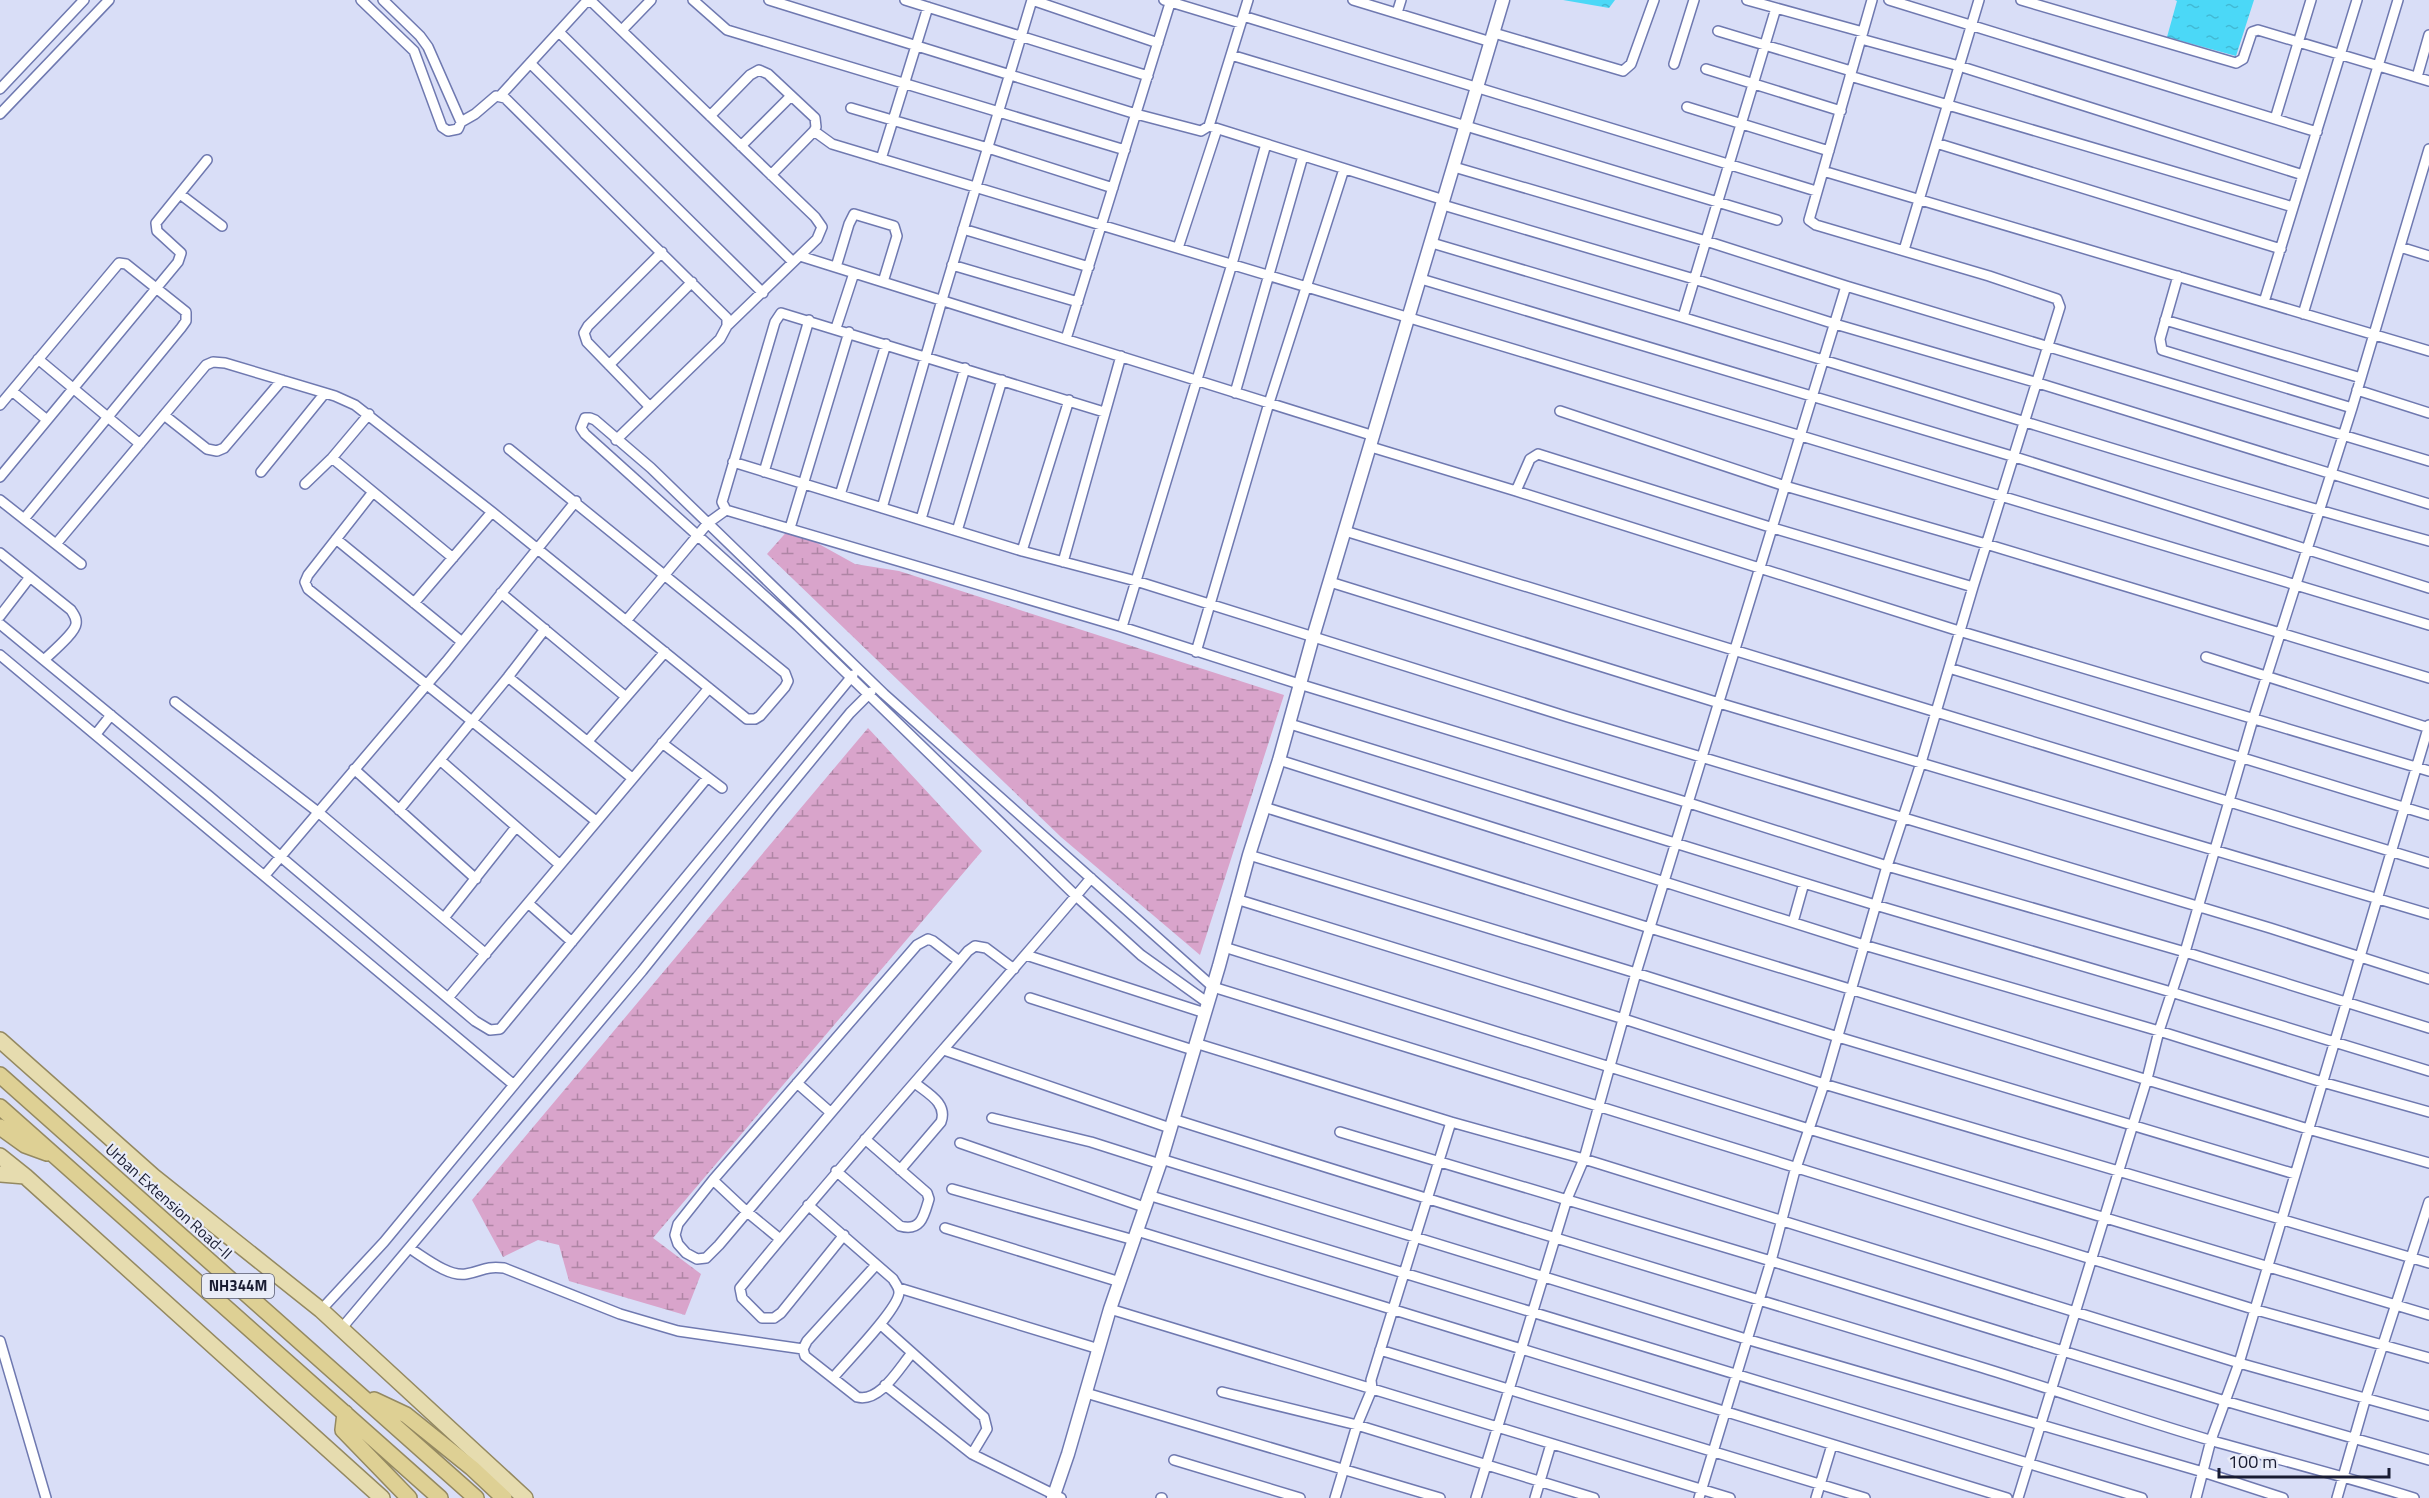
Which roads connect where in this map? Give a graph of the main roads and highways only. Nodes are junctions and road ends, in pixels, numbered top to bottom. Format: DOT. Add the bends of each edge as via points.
graph roads {
  1 [pos="0,1040"];
  2 [pos="0,1075"];
  3 [pos="0,1107"];
  4 [pos="0,1127"];
  5 [pos="0,1156"];
  6 [pos="55,1156"];
  7 [pos="0,1174"];
  8 [pos="25,1176"];
  9 [pos="357,1392"];
  10 [pos="345,1413"];
  11 [pos="382,1498"];
  12 [pos="409,1498"];
  13 [pos="440,1498"];
  14 [pos="476,1498"];
  15 [pos="504,1498"];
  16 [pos="525,1498"];
  1 -- 16 [label="main road" via="153,1176 321,1310"];
  2 -- 9 [label="highway, Urban Extension Road-II / NH344M"];
  3 -- 6 [label="highway, NH344M"];
  4 -- 6 [label="highway" via="25,1145"];
  5 -- 8 [label="main road"];
  6 -- 10 [label="highway, NH344M"];
  7 -- 8 [label="main road"];
  8 -- 11 [label="main road"];
  9 -- 14 [label="highway, Urban Extension Road-II / NH344M"];
  9 -- 15 [label="highway" via="406,1415"];
  10 -- 12 [label="highway" via="343,1430"];
  10 -- 13 [label="highway, NH344M"];
}
